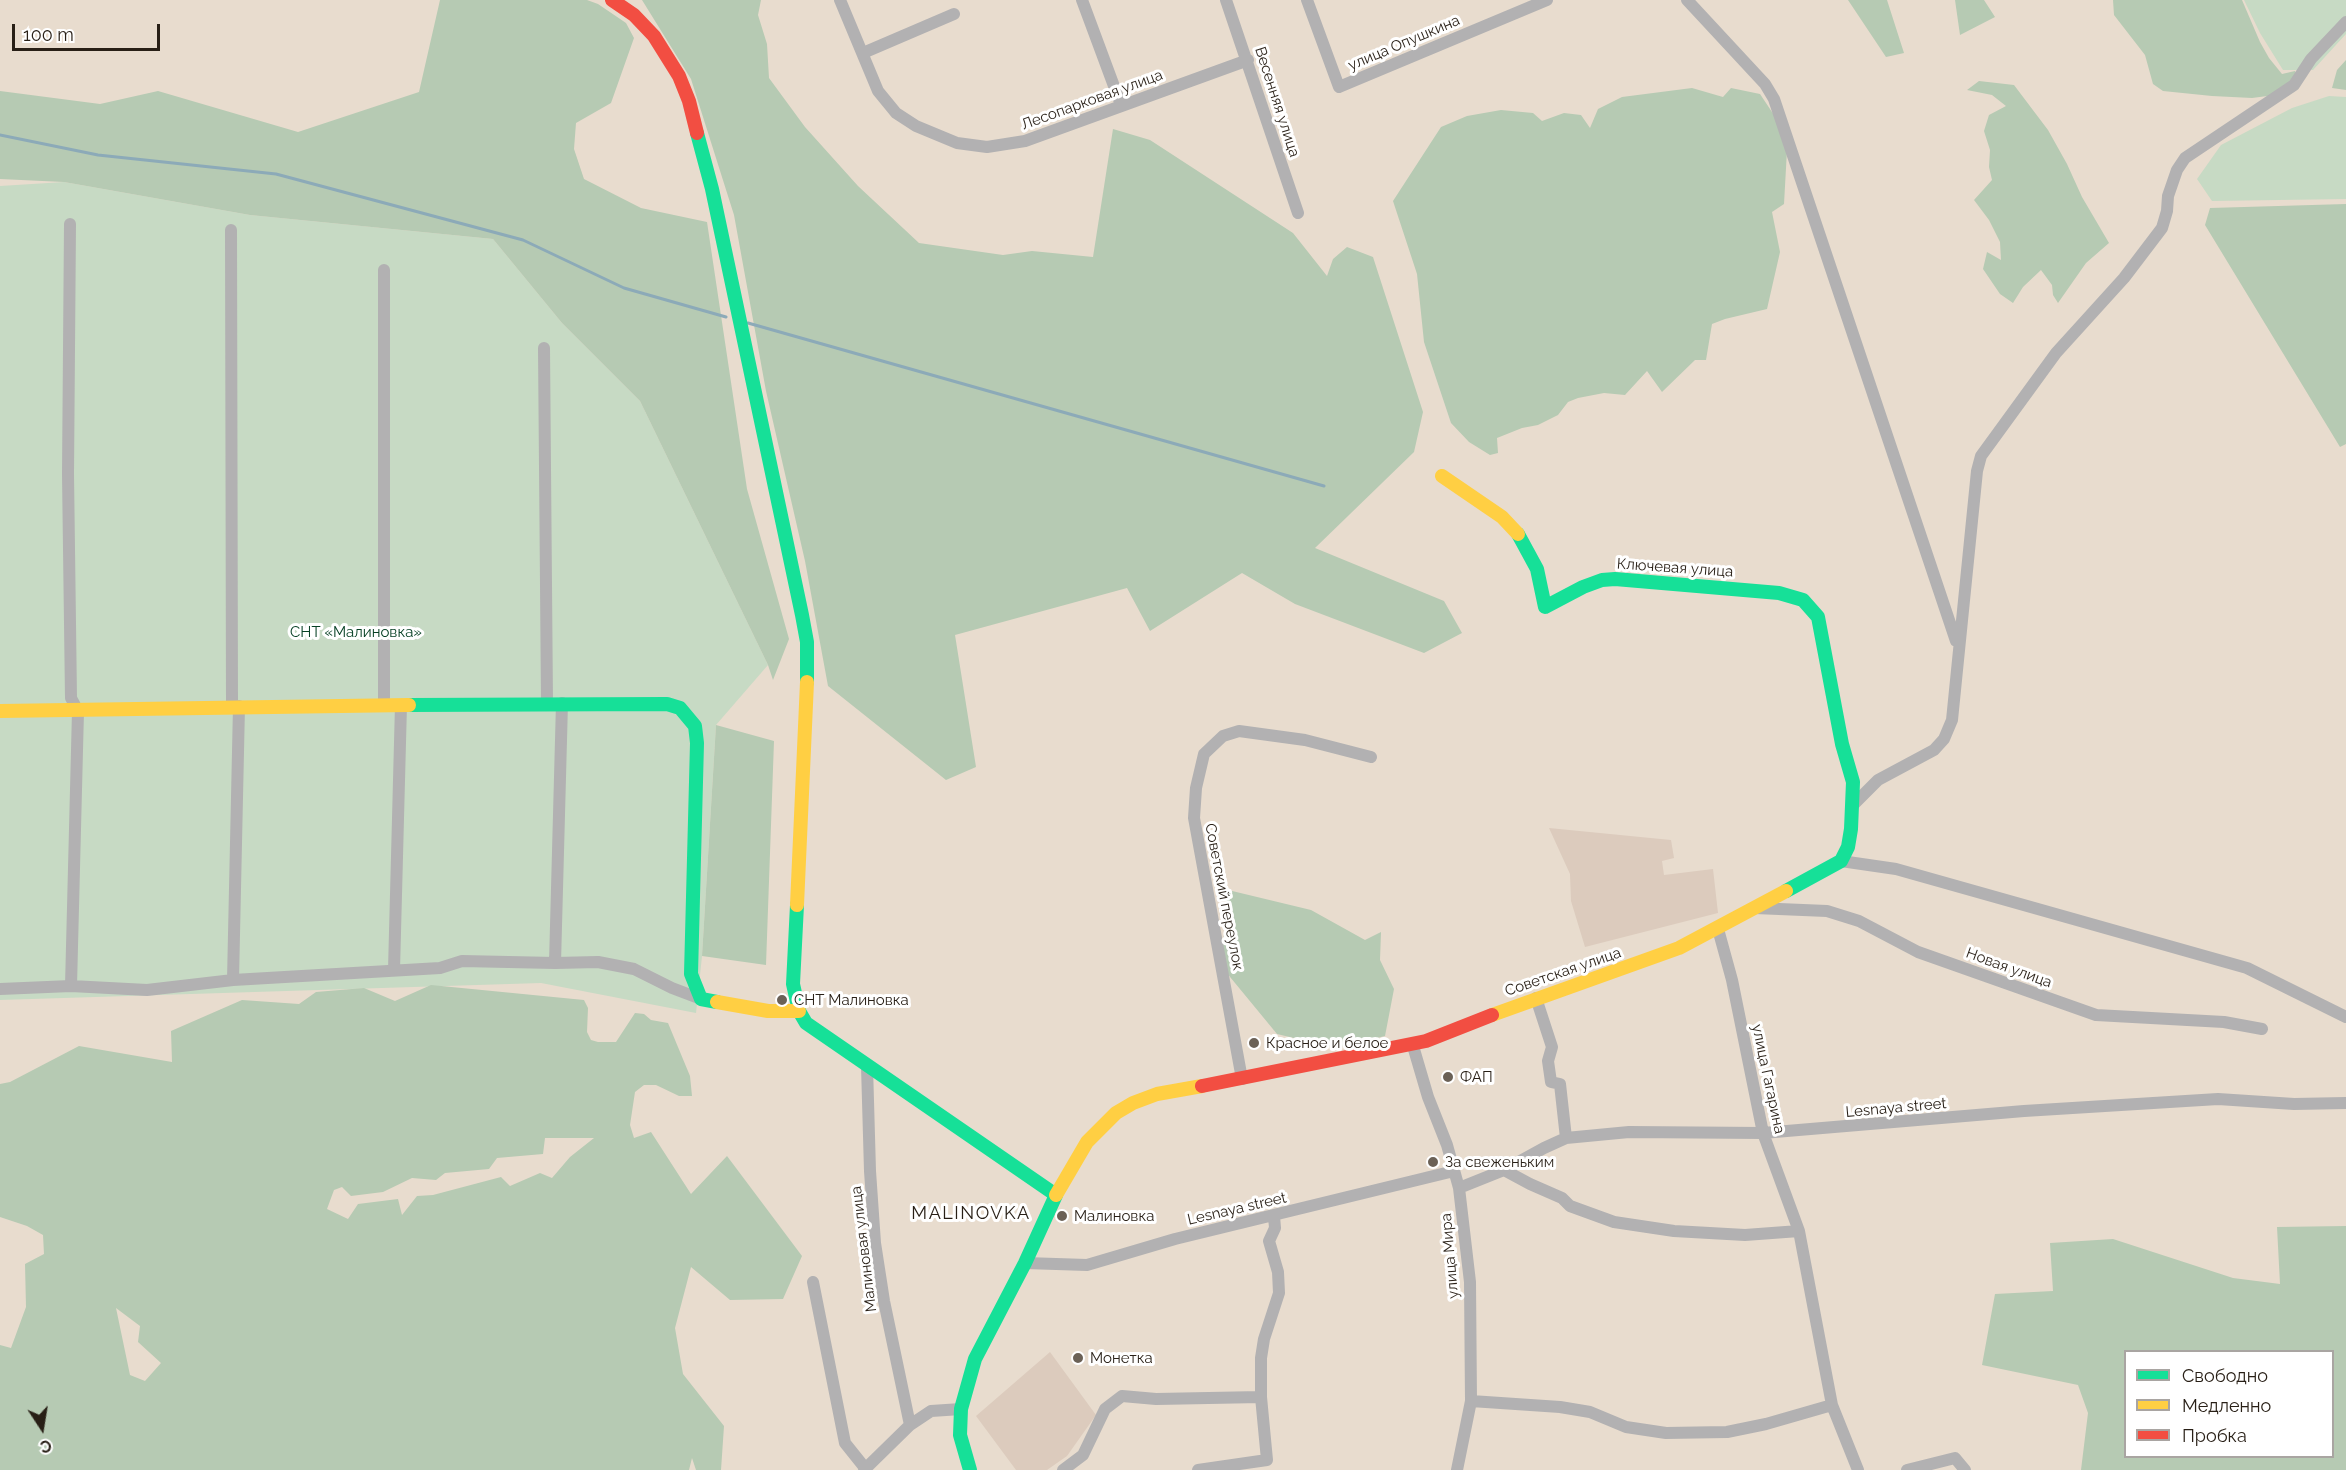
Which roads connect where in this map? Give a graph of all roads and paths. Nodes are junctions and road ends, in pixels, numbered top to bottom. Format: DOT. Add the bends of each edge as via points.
graph roads {
  1 [pos="612,0"];
  2 [pos="840,0"];
  3 [pos="1082,0"];
  4 [pos="1226,0"];
  5 [pos="1307,0"];
  6 [pos="1548,0"];
  7 [pos="1687,0"];
  8 [pos="954,14"];
  9 [pos="2346,22"];
  10 [pos="863,53"];
  11 [pos="1248,60"];
  12 [pos="1121,105"];
  13 [pos="1298,213"];
  14 [pos="70,224"];
  15 [pos="231,230"];
  16 [pos="384,270"];
  17 [pos="544,348"];
  18 [pos="1442,476"];
  19 [pos="1958,646"];
  20 [pos="547,703"];
  21 [pos="562,703"];
  22 [pos="401,705"];
  23 [pos="235,706"];
  24 [pos="384,706"];
  25 [pos="0,711"];
  26 [pos="78,711"];
  27 [pos="1371,757"];
  28 [pos="1854,804"];
  29 [pos="1841,861"];
  30 [pos="1754,908"];
  31 [pos="1718,929"];
  32 [pos="555,963"];
  33 [pos="394,970"];
  34 [pos="233,980"];
  35 [pos="71,986"];
  36 [pos="0,989"];
  37 [pos="1536,998"];
  38 [pos="700,999"];
  39 [pos="799,1011"];
  40 [pos="2346,1017"];
  41 [pos="2262,1029"];
  42 [pos="1413,1046"];
  43 [pos="867,1066"];
  44 [pos="1242,1079"];
  45 [pos="2346,1103"];
  46 [pos="1762,1133"];
  47 [pos="1566,1138"];
  48 [pos="1504,1170"];
  49 [pos="1454,1171"];
  50 [pos="1459,1188"];
  51 [pos="1056,1195"];
  52 [pos="1274,1216"];
  53 [pos="1799,1231"];
  54 [pos="1025,1263"];
  55 [pos="813,1281"];
  56 [pos="1261,1397"];
  57 [pos="1471,1401"];
  58 [pos="1833,1405"];
  59 [pos="961,1409"];
  60 [pos="910,1425"];
  61 [pos="1237,1467"];
  62 [pos="864,1469"];
  63 [pos="970,1470"];
  64 [pos="1063,1470"];
  65 [pos="1198,1470"];
  66 [pos="1457,1470"];
  67 [pos="1858,1470"];
  68 [pos="1907,1470"];
  69 [pos="1965,1470"];
  1 -- 39 [label="street" via="654,36 679,76 688,101 712,189 807,642 793,984"];
  2 -- 10 [label="street, Лесопарковая улица"];
  3 -- 12 [label="street"];
  4 -- 11 [label="street, Весенняя улица"];
  5 -- 6 [label="street, улица Опушкина" via="1339,87"];
  7 -- 19 [label="street" via="1765,84 1774,99"];
  8 -- 10 [label="street"];
  9 -- 19 [label="street" via="2311,59 2294,85 2185,158 2168,196 2162,228 2124,278 2056,353 1981,456"];
  10 -- 12 [label="street, Лесопарковая улица" via="878,91 896,113 957,143 987,147 1025,141"];
  11 -- 12 [label="street, Лесопарковая улица"];
  11 -- 13 [label="street, Весенняя улица"];
  14 -- 26 [label="street" via="71,698"];
  15 -- 23 [label="street"];
  16 -- 24 [label="street"];
  17 -- 20 [label="street"];
  18 -- 28 [label="street, Ключевая улица" via="1502,517 1519,535 1537,569 1545,607 1583,587 1615,579 1779,593 1803,600 1818,617"];
  19 -- 28 [label="street" via="1952,720 1944,739 1934,750 1878,780"];
  20 -- 21 [label="street"];
  20 -- 22 [label="street"];
  21 -- 32 [label="street"];
  21 -- 38 [label="street" via="668,704 680,708 695,726 690,958"];
  22 -- 24 [label="street"];
  22 -- 33 [label="street"];
  23 -- 24 [label="street"];
  23 -- 26 [label="street"];
  23 -- 34 [label="street"];
  25 -- 26 [label="street"];
  26 -- 35 [label="street"];
  27 -- 44 [label="street, Советский переулок" via="1305,740 1239,731 1223,736 1204,754 1194,818"];
  28 -- 29 [label="street" via="1848,847"];
  29 -- 30 [label="street, Советская улица"];
  29 -- 40 [label="street" via="1896,869 2247,968"];
  30 -- 31 [label="street, Советская улица"];
  30 -- 41 [label="street, Новая улица" via="1827,910 1859,921 1918,951 2096,1016 2224,1022"];
  31 -- 37 [label="street, Советская улица" via="1663,955"];
  31 -- 46 [label="street, улица Гагарина"];
  32 -- 33 [label="street" via="462,961 440,968"];
  32 -- 38 [label="street" via="598,962 634,969"];
  33 -- 34 [label="street"];
  34 -- 35 [label="street" via="147,990"];
  35 -- 36 [label="street"];
  37 -- 42 [label="street, Советская улица"];
  37 -- 47 [label="street" via="1552,1047 1548,1061 1551,1082 1560,1084"];
  38 -- 39 [label="street" via="768,1011"];
  39 -- 43 [label="street" via="817,1032"];
  42 -- 44 [label="street, Советская улица"];
  42 -- 49 [label="street, улица Мира"];
  43 -- 51 [label="street"];
  43 -- 60 [label="street, Малиновая улица" via="875,1243"];
  44 -- 51 [label="street, Советская улица" via="1157,1094 1116,1113 1087,1142"];
  45 -- 46 [label="street, Lesnaya street" via="2218,1099"];
  46 -- 47 [label="street, Lesnaya street" via="1629,1132"];
  46 -- 53 [label="street, улица Гагарина"];
  47 -- 48 [label="street, Lesnaya street"];
  48 -- 50 [label="street, Lesnaya street"];
  48 -- 53 [label="street" via="1562,1198 1570,1206 1614,1222 1674,1231 1745,1235"];
  49 -- 50 [label="street, улица Мира"];
  49 -- 52 [label="street, Lesnaya street"];
  50 -- 57 [label="street, улица Мира" via="1470,1282"];
  51 -- 54 [label="street, Советская улица"];
  52 -- 54 [label="street, Lesnaya street" via="1087,1264"];
  52 -- 56 [label="street" via="1275,1228 1269,1241 1279,1293 1264,1339"];
  53 -- 58 [label="street, улица Гагарина"];
  54 -- 59 [label="street, Советская улица" via="975,1359"];
  55 -- 62 [label="street" via="845,1443"];
  56 -- 61 [label="street" via="1267,1460"];
  56 -- 64 [label="street" via="1122,1396 1105,1409 1083,1455"];
  57 -- 58 [label="street" via="1560,1407 1666,1433 1727,1432"];
  57 -- 66 [label="street, улица Мира"];
  58 -- 67 [label="street, улица Гагарина"];
  59 -- 60 [label="street" via="931,1411"];
  59 -- 63 [label="street, Советская улица" via="960,1435"];
  60 -- 62 [label="street"];
  61 -- 65 [label="street"];
  68 -- 69 [label="street" via="1955,1458"];
}
